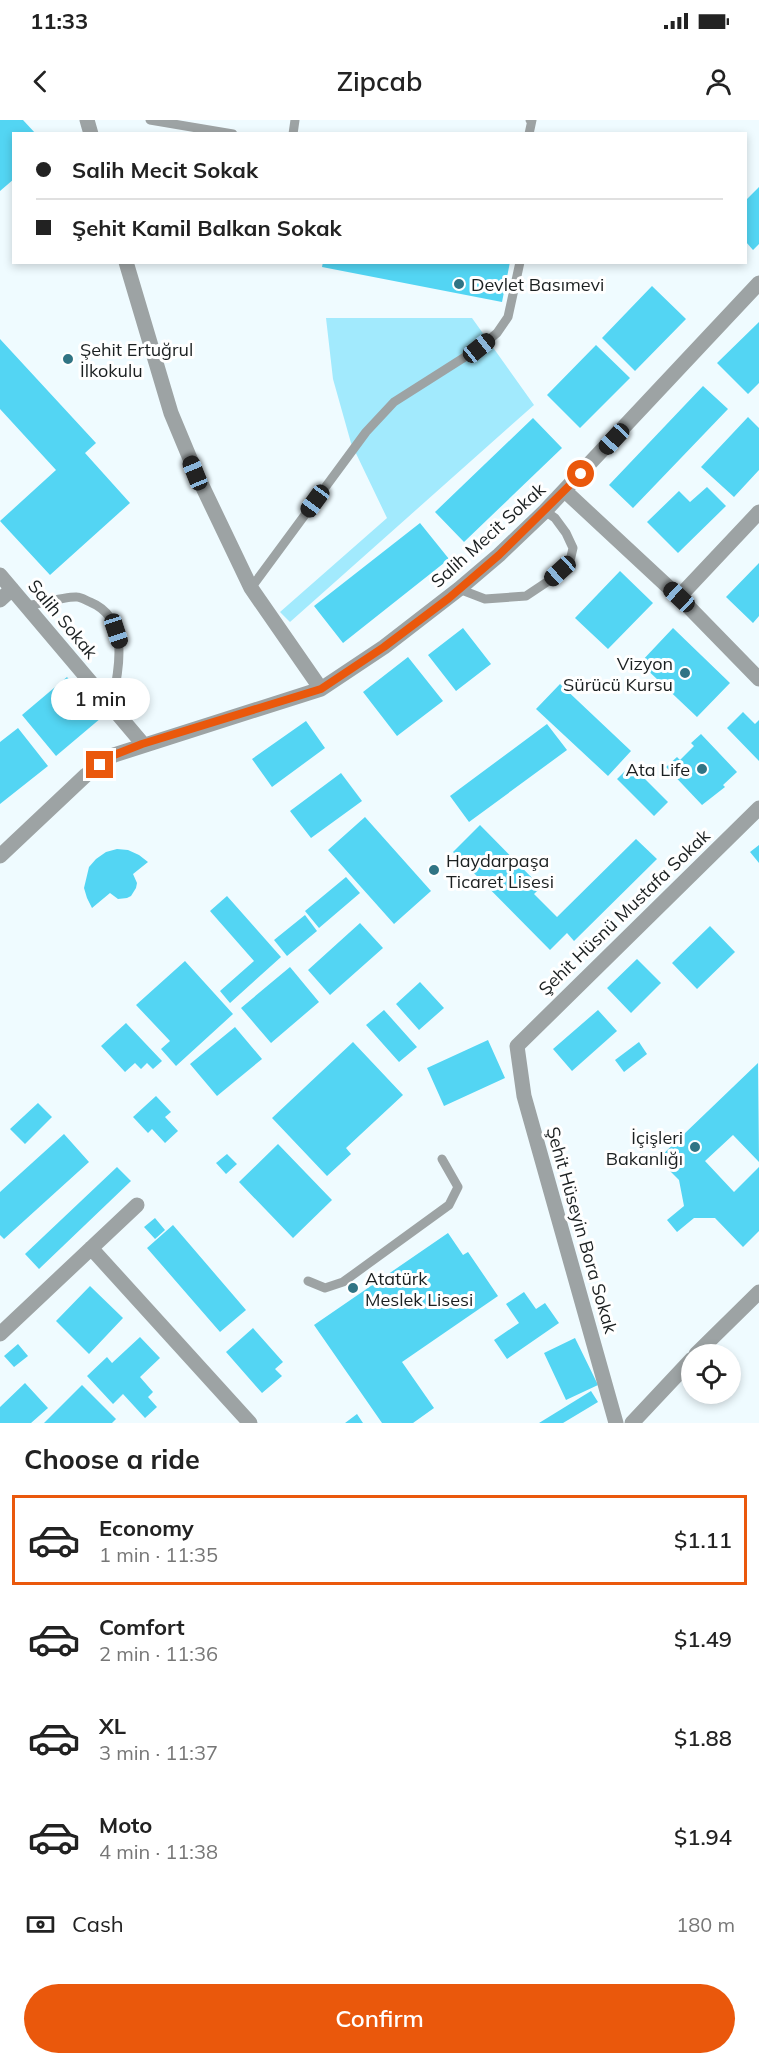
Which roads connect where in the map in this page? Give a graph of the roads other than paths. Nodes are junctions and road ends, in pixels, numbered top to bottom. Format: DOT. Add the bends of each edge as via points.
graph roads {
  1 [pos="150,120"];
  2 [pos="221,132"];
  3 [pos="127,264"];
  4 [pos="520,264"];
  5 [pos="759,283"];
  6 [pos="565,492"];
  7 [pos="545,511"];
  8 [pos="759,512"];
  9 [pos="0,575"];
  10 [pos="251,588"];
  11 [pos="12,589"];
  12 [pos="459,589"];
  13 [pos="679,597"];
  14 [pos="0,600"];
  15 [pos="26,606"];
  16 [pos="759,679"];
  17 [pos="321,689"];
  18 [pos="111,707"];
  19 [pos="142,744"];
  20 [pos="759,808"];
  21 [pos="0,856"];
  22 [pos="517,1046"];
  23 [pos="442,1159"];
  24 [pos="137,1205"];
  25 [pos="91,1248"];
  26 [pos="308,1281"];
  27 [pos="759,1292"];
  28 [pos="0,1334"];
  29 [pos="706,1344"];
  30 [pos="681,1371"];
  31 [pos="250,1423"];
  32 [pos="616,1423"];
  33 [pos="632,1423"];
  1 -- 2 [label="lane"];
  3 -- 10 [label="street" via="171,413 195,473"];
  4 -- 10 [label="lane" via="508,317 497,333 394,402 366,432"];
  5 -- 6 [label="street, Salih Mecit Sokak"];
  6 -- 7 [label="street, Salih Mecit Sokak"];
  6 -- 13 [label="street"];
  7 -- 12 [label="street, Salih Mecit Sokak"];
  7 -- 12 [label="lane" via="555,518 573,548 570,561 550,580 526,596 485,599"];
  8 -- 13 [label="street"];
  9 -- 11 [label="street, Salih Sokak"];
  10 -- 17 [label="street"];
  11 -- 14 [label="street"];
  11 -- 15 [label="street, Salih Sokak"];
  12 -- 17 [label="street, Salih Mecit Sokak"];
  13 -- 16 [label="street"];
  15 -- 18 [label="street, Salih Sokak"];
  15 -- 18 [label="lane" via="77,597 100,606 112,619 119,643"];
  17 -- 19 [label="street, Salih Mecit Sokak"];
  18 -- 19 [label="street, Salih Sokak"];
  19 -- 21 [label="street, Salih Mecit Sokak" via="114,755 86,775"];
  20 -- 22 [label="street, Şehit Hüsnü Mustafa Sokak"];
  22 -- 32 [label="street, Şehit Hüseyin Bora Sokak" via="524,1096"];
  23 -- 26 [label="lane" via="458,1187 449,1205 343,1282 325,1288"];
  24 -- 25 [label="street"];
  25 -- 28 [label="street"];
  25 -- 31 [label="street"];
  27 -- 29 [label="street"];
  30 -- 33 [label="street"];
}
